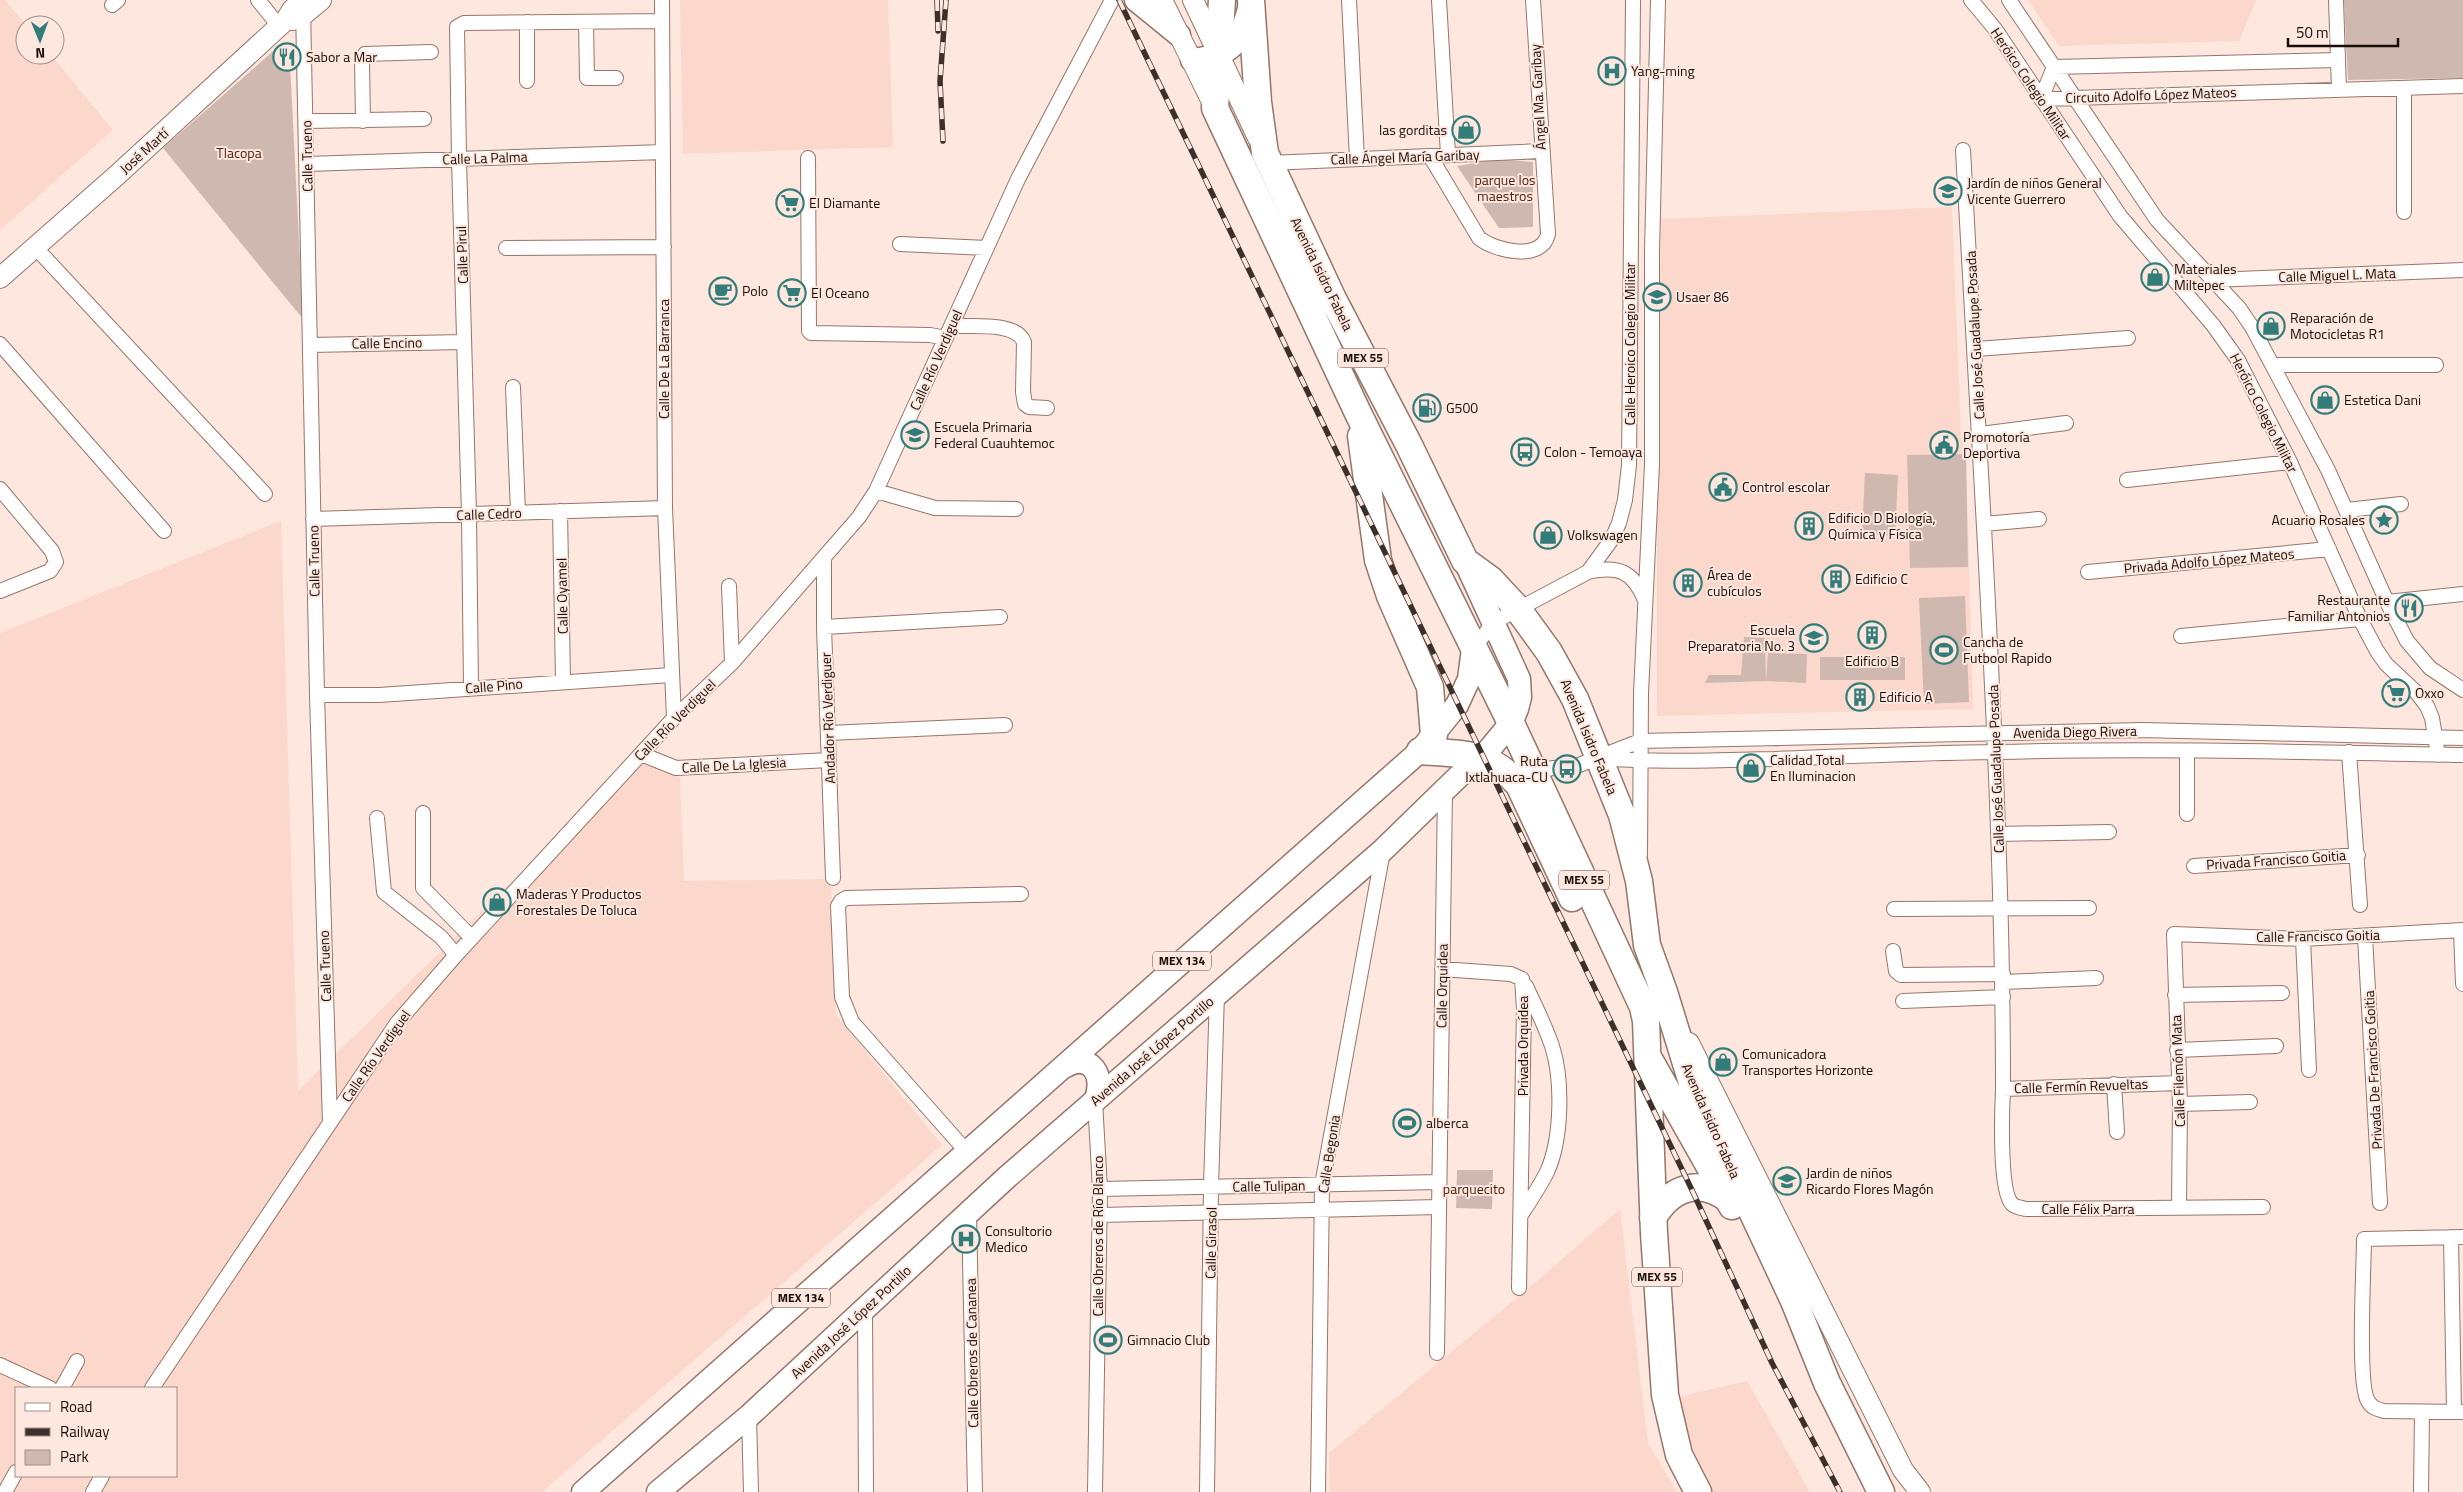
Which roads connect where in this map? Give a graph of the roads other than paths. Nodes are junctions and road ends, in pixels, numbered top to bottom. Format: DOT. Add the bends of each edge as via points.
graph roads {
  1 [pos="258,0"];
  2 [pos="321,0"];
  3 [pos="662,0"];
  4 [pos="1112,0"];
  5 [pos="1136,0"];
  6 [pos="1162,0"];
  7 [pos="1193,0"];
  8 [pos="1222,0"];
  9 [pos="1349,0"];
  10 [pos="1439,0"];
  11 [pos="1533,0"];
  12 [pos="1633,0"];
  13 [pos="1658,0"];
  14 [pos="1971,0"];
  15 [pos="2009,0"];
  16 [pos="2336,0"];
  17 [pos="1251,2"];
  18 [pos="294,12"];
  19 [pos="662,21"];
  20 [pos="526,22"];
  21 [pos="586,22"];
  22 [pos="1180,35"];
  23 [pos="431,52"];
  24 [pos="1219,56"];
  25 [pos="1192,60"];
  26 [pos="2338,60"];
  27 [pos="2054,67"];
  28 [pos="616,78"];
  29 [pos="527,81"];
  30 [pos="2463,86"];
  31 [pos="2404,88"];
  32 [pos="2339,90"];
  33 [pos="2074,97"];
  34 [pos="2041,99"];
  35 [pos="1215,108"];
  36 [pos="424,119"];
  37 [pos="306,121"];
  38 [pos="363,121"];
  39 [pos="1963,150"];
  40 [pos="1541,151"];
  41 [pos="663,152"];
  42 [pos="1448,155"];
  43 [pos="1430,156"];
  44 [pos="808,158"];
  45 [pos="1267,158"];
  46 [pos="459,159"];
  47 [pos="1357,159"];
  48 [pos="307,164"];
  49 [pos="1631,209"];
  50 [pos="1653,209"];
  51 [pos="2404,212"];
  52 [pos="900,244"];
  53 [pos="36,247"];
  54 [pos="664,247"];
  55 [pos="506,248"];
  56 [pos="987,248"];
  57 [pos="2463,271"];
  58 [pos="0,278"];
  59 [pos="2212,280"];
  60 [pos="948,332"];
  61 [pos="2128,338"];
  62 [pos="464,342"];
  63 [pos="0,344"];
  64 [pos="310,345"];
  65 [pos="1976,349"];
  66 [pos="2274,365"];
  67 [pos="2436,365"];
  68 [pos="513,387"];
  69 [pos="1047,408"];
  70 [pos="1358,413"];
  71 [pos="2066,423"];
  72 [pos="1981,434"];
  73 [pos="2290,462"];
  74 [pos="2127,480"];
  75 [pos="0,489"];
  76 [pos="876,491"];
  77 [pos="265,494"];
  78 [pos="2401,504"];
  79 [pos="665,508"];
  80 [pos="1016,509"];
  81 [pos="2347,510"];
  82 [pos="560,511"];
  83 [pos="518,513"];
  84 [pos="470,515"];
  85 [pos="314,518"];
  86 [pos="2039,518"];
  87 [pos="1984,524"];
  88 [pos="164,531"];
  89 [pos="2329,549"];
  90 [pos="824,558"];
  91 [pos="1465,561"];
  92 [pos="1588,572"];
  93 [pos="2088,572"];
  94 [pos="729,586"];
  95 [pos="0,592"];
  96 [pos="2463,594"];
  97 [pos="1645,600"];
  98 [pos="2387,602"];
  99 [pos="1517,608"];
  100 [pos="1000,617"];
  101 [pos="2360,619"];
  102 [pos="1494,622"];
  103 [pos="824,627"];
  104 [pos="2181,636"];
  105 [pos="1473,649"];
  106 [pos="732,663"];
  107 [pos="671,674"];
  108 [pos="563,680"];
  109 [pos="471,688"];
  110 [pos="2463,690"];
  111 [pos="317,695"];
  112 [pos="674,718"];
  113 [pos="1510,722"];
  114 [pos="1005,725"];
  115 [pos="828,733"];
  116 [pos="1996,734"];
  117 [pos="2289,734"];
  118 [pos="2436,737"];
  119 [pos="2463,738"];
  120 [pos="1699,740"];
  121 [pos="1640,741"];
  122 [pos="1427,743"];
  123 [pos="2187,750"];
  124 [pos="2289,750"];
  125 [pos="1996,752"];
  126 [pos="2349,752"];
  127 [pos="641,754"];
  128 [pos="2438,755"];
  129 [pos="2463,755"];
  130 [pos="1483,758"];
  131 [pos="1600,758"];
  132 [pos="830,760"];
  133 [pos="1640,761"];
  134 [pos="1699,761"];
  135 [pos="1533,771"];
  136 [pos="1506,772"];
  137 [pos="1452,783"];
  138 [pos="423,813"];
  139 [pos="2187,814"];
  140 [pos="377,818"];
  141 [pos="2109,832"];
  142 [pos="1998,834"];
  143 [pos="1383,850"];
  144 [pos="2358,855"];
  145 [pos="2194,866"];
  146 [pos="833,878"];
  147 [pos="1639,881"];
  148 [pos="1021,894"];
  149 [pos="2360,905"];
  150 [pos="2001,908"];
  151 [pos="2089,908"];
  152 [pos="1894,909"];
  153 [pos="2462,930"];
  154 [pos="2174,934"];
  155 [pos="2366,937"];
  156 [pos="472,938"];
  157 [pos="2304,939"];
  158 [pos="1893,951"];
  159 [pos="456,955"];
  160 [pos="1442,970"];
  161 [pos="1522,978"];
  162 [pos="2003,978"];
  163 [pos="2096,978"];
  164 [pos="2463,984"];
  165 [pos="1664,992"];
  166 [pos="1217,993"];
  167 [pos="2282,993"];
  168 [pos="2175,995"];
  169 [pos="2003,997"];
  170 [pos="1903,1002"];
  171 [pos="2276,1046"];
  172 [pos="2178,1050"];
  173 [pos="1648,1056"];
  174 [pos="1064,1067"];
  175 [pos="2309,1070"];
  176 [pos="2179,1083"];
  177 [pos="2114,1084"];
  178 [pos="2003,1089"];
  179 [pos="1095,1101"];
  180 [pos="2250,1102"];
  181 [pos="2180,1104"];
  182 [pos="2002,1108"];
  183 [pos="330,1123"];
  184 [pos="2117,1132"];
  185 [pos="967,1152"];
  186 [pos="1439,1182"];
  187 [pos="1322,1185"];
  188 [pos="1211,1187"];
  189 [pos="1100,1189"];
  190 [pos="1728,1199"];
  191 [pos="2380,1203"];
  192 [pos="1438,1207"];
  193 [pos="2263,1207"];
  194 [pos="2179,1208"];
  195 [pos="1322,1209"];
  196 [pos="1211,1212"];
  197 [pos="969,1214"];
  198 [pos="1100,1215"];
  199 [pos="1521,1216"];
  200 [pos="1653,1218"];
  201 [pos="2457,1237"];
  202 [pos="1519,1288"];
  203 [pos="865,1309"];
  204 [pos="1437,1353"];
  205 [pos="77,1361"];
  206 [pos="0,1364"];
  207 [pos="1827,1383"];
  208 [pos="48,1387"];
  209 [pos="63,1387"];
  210 [pos="153,1387"];
  211 [pos="2422,1412"];
  212 [pos="2458,1412"];
  213 [pos="749,1416"];
  214 [pos="15,1474"];
  215 [pos="101,1477"];
  216 [pos="5,1492"];
  217 [pos="93,1492"];
  218 [pos="583,1492"];
  219 [pos="658,1492"];
  220 [pos="751,1492"];
  221 [pos="866,1492"];
  222 [pos="975,1492"];
  223 [pos="1095,1492"];
  224 [pos="1207,1492"];
  225 [pos="1318,1492"];
  226 [pos="1698,1492"];
  227 [pos="1882,1492"];
  228 [pos="1920,1492"];
  229 [pos="2421,1492"];
  1 -- 18 [label="street"];
  2 -- 18 [label="main road, José Martí"];
  3 -- 19 [label="street, Calle De La Barranca"];
  4 -- 56 [label="street, Calle Río Verdiguel" via="1038,136"];
  5 -- 22 [label="main road"];
  6 -- 22 [label="main road, Avenida Isidro Fabela / MEX 55"];
  7 -- 24 [label="main road, Avenida Isidro Fabela / MEX 55"];
  8 -- 24 [label="highway, MEX 55"];
  9 -- 47 [label="street"];
  10 -- 42 [label="street"];
  11 -- 40 [label="street, Ángel Ma. Garibay"];
  12 -- 49 [label="street, Calle Heroico Colegio Militar"];
  13 -- 50 [label="street, Calle Heroico Colegio Militar"];
  14 -- 34 [label="street, Heróico Colegio Militar" via="1995,29"];
  15 -- 27 [label="street, Heróico Colegio Militar"];
  16 -- 26 [label="street"];
  17 -- 24 [label="main road" via="1241,34 1231,48"];
  17 -- 45 [label="highway, MEX 55" via="1258,102"];
  18 -- 37 [label="street, Calle Trueno"];
  18 -- 53 [label="main road, José Martí"];
  19 -- 21 [label="street, Calle Pirul"];
  19 -- 41 [label="street, Calle De La Barranca"];
  20 -- 21 [label="street, Calle Pirul"];
  20 -- 29 [label="street"];
  20 -- 46 [label="street, Calle Pirul" via="464,23 458,27"];
  21 -- 28 [label="street" via="587,77"];
  22 -- 25 [label="main road, Avenida Isidro Fabela / MEX 55"];
  23 -- 38 [label="street" via="365,54 362,61"];
  24 -- 25 [label="main road"];
  24 -- 35 [label="highway"];
  24 -- 45 [label="main road, Avenida Isidro Fabela / MEX 55"];
  25 -- 35 [label="main road, Avenida Isidro Fabela / MEX 55"];
  26 -- 27 [label="street"];
  26 -- 32 [label="street"];
  27 -- 33 [label="street, Heróico Colegio Militar"];
  27 -- 34 [label="street, Circuito Adolfo López Mateos"];
  30 -- 31 [label="street, Circuito Adolfo López Mateos"];
  31 -- 32 [label="street, Circuito Adolfo López Mateos"];
  31 -- 51 [label="street"];
  32 -- 33 [label="street, Circuito Adolfo López Mateos"];
  33 -- 34 [label="street, Circuito Adolfo López Mateos"];
  33 -- 59 [label="street, Heróico Colegio Militar" via="2156,220"];
  34 -- 73 [label="street, Heróico Colegio Militar" via="2120,216 2226,341"];
  35 -- 70 [label="highway, Avenida Isidro Fabela / MEX 55"];
  36 -- 38 [label="street"];
  37 -- 38 [label="street"];
  37 -- 48 [label="street, Calle Trueno"];
  39 -- 65 [label="street, Calle José Guadalupe Posada"];
  40 -- 42 [label="street, Calle Ángel María Garibay"];
  40 -- 43 [label="street, Ángel Ma. Garibay" via="1548,234 1541,246 1513,251 1497,249 1480,238"];
  41 -- 46 [label="street, Calle La Palma"];
  41 -- 54 [label="street, Calle De La Barranca"];
  42 -- 43 [label="street, Calle Ángel María Garibay"];
  43 -- 47 [label="street, Calle Ángel María Garibay"];
  44 -- 60 [label="street" via="809,331 930,335"];
  45 -- 47 [label="street, Calle Ángel María Garibay"];
  45 -- 91 [label="highway, Avenida Isidro Fabela / MEX 55"];
  46 -- 48 [label="street, Calle La Palma"];
  46 -- 62 [label="street, Calle Pirul"];
  48 -- 64 [label="street, Calle Trueno"];
  49 -- 50 [label="street"];
  49 -- 92 [label="street, Calle Heroico Colegio Militar" via="1629,464 1625,500 1612,539"];
  50 -- 97 [label="street, Calle Heroico Colegio Militar" via="1652,464"];
  52 -- 56 [label="street"];
  53 -- 58 [label="main road, José Martí"];
  53 -- 77 [label="street"];
  54 -- 55 [label="street"];
  54 -- 79 [label="street, Calle De La Barranca"];
  56 -- 60 [label="street, Calle Río Verdiguel"];
  57 -- 59 [label="street, Calle Miguel L. Mata"];
  59 -- 66 [label="street, Heróico Colegio Militar" via="2239,308"];
  60 -- 69 [label="street" via="1004,328 1022,336 1024,399 1029,408"];
  60 -- 76 [label="street, Calle Río Verdiguel"];
  61 -- 65 [label="street"];
  62 -- 64 [label="street, Calle Encino"];
  62 -- 84 [label="street, Calle Pirul"];
  63 -- 88 [label="street"];
  64 -- 85 [label="street, Calle Trueno"];
  65 -- 72 [label="street, Calle José Guadalupe Posada"];
  66 -- 67 [label="street"];
  66 -- 81 [label="street, Heróico Colegio Militar"];
  68 -- 83 [label="street"];
  70 -- 105 [label="highway, Avenida Isidro Fabela / MEX 55"];
  70 -- 122 [label="highway" via="1378,560 1390,596 1430,687"];
  71 -- 72 [label="street"];
  72 -- 87 [label="street, Calle José Guadalupe Posada"];
  73 -- 74 [label="street"];
  73 -- 89 [label="street, Heróico Colegio Militar"];
  75 -- 95 [label="street" via="52,551 56,562 50,571"];
  76 -- 80 [label="street" via="935,508"];
  76 -- 90 [label="street, Calle Río Verdiguel" via="859,517"];
  78 -- 81 [label="street"];
  79 -- 82 [label="street, Calle Cedro"];
  79 -- 107 [label="street, Calle De La Barranca"];
  81 -- 98 [label="street, Heróico Colegio Militar"];
  82 -- 83 [label="street, Calle Cedro"];
  82 -- 108 [label="street, Calle Oyamel"];
  83 -- 84 [label="street, Calle Cedro"];
  84 -- 85 [label="street, Calle Cedro"];
  84 -- 109 [label="street, Calle Pirul"];
  85 -- 111 [label="street, Calle Trueno"];
  86 -- 87 [label="street"];
  87 -- 116 [label="street, Calle José Guadalupe Posada"];
  89 -- 93 [label="street, Privada Adolfo López Mateos"];
  89 -- 101 [label="street, Heróico Colegio Militar"];
  90 -- 103 [label="street, Andador Río Verdiguer"];
  90 -- 106 [label="street, Calle Río Verdiguel"];
  91 -- 99 [label="highway, Avenida Isidro Fabela / MEX 55" via="1491,580"];
  91 -- 102 [label="main road, Avenida José López Portillo / MEX 55"];
  92 -- 97 [label="street" via="1606,568 1622,572 1636,582"];
  92 -- 99 [label="street, Calle Heroico Colegio Militar"];
  94 -- 106 [label="street"];
  96 -- 98 [label="street"];
  97 -- 121 [label="street, Calle Heroico Colegio Militar"];
  98 -- 110 [label="street, Heróico Colegio Militar" via="2407,641 2419,656 2430,668"];
  99 -- 102 [label="street, Calle Heroico Colegio Militar"];
  99 -- 131 [label="highway, Avenida Isidro Fabela / MEX 55" via="1568,683"];
  100 -- 103 [label="street"];
  101 -- 104 [label="street"];
  101 -- 118 [label="street, Heróico Colegio Militar" via="2386,664 2427,706"];
  102 -- 105 [label="street, MEX 134"];
  102 -- 113 [label="main road, Avenida José López Portillo / MEX 55" via="1519,679 1518,709"];
  103 -- 115 [label="street, Andador Río Verdiguer"];
  105 -- 113 [label="highway, Avenida Isidro Fabela / MEX 55"];
  105 -- 122 [label="main road, MEX 134" via="1468,679 1458,706"];
  106 -- 112 [label="street, Calle Río Verdiguel"];
  107 -- 108 [label="street, Calle Pino"];
  107 -- 112 [label="street, Calle De La Barranca"];
  108 -- 109 [label="street, Calle Pino"];
  109 -- 111 [label="street, Calle Pino" via="378,695"];
  111 -- 183 [label="street, Calle Trueno"];
  112 -- 127 [label="street, Calle Río Verdiguel"];
  113 -- 130 [label="main road, Avenida José López Portillo"];
  113 -- 135 [label="highway, Avenida Isidro Fabela / MEX 55"];
  114 -- 115 [label="street"];
  115 -- 132 [label="street, Andador Río Verdiguer"];
  116 -- 117 [label="street, Avenida Diego Rivera" via="2143,730"];
  116 -- 120 [label="street, Avenida Diego Rivera"];
  116 -- 125 [label="street, Calle José Guadalupe Posada"];
  117 -- 118 [label="street, Avenida Diego Rivera"];
  117 -- 124 [label="street"];
  118 -- 119 [label="street, Avenida Diego Rivera"];
  118 -- 128 [label="street, Heróico Colegio Militar"];
  120 -- 121 [label="street, Avenida Diego Rivera"];
  120 -- 134 [label="street"];
  121 -- 131 [label="street, Avenida Diego Rivera"];
  121 -- 133 [label="street, Calle Heroico Colegio Militar"];
  122 -- 130 [label="highway"];
  122 -- 174 [label="main road, MEX 134"];
  123 -- 124 [label="street, Avenida Diego Rivera"];
  123 -- 125 [label="street, Avenida Diego Rivera"];
  123 -- 139 [label="street"];
  124 -- 126 [label="street, Avenida Diego Rivera"];
  125 -- 134 [label="street, Avenida Diego Rivera"];
  125 -- 142 [label="street, Calle José Guadalupe Posada"];
  126 -- 128 [label="street, Avenida Diego Rivera"];
  126 -- 144 [label="street"];
  127 -- 132 [label="street, Calle De La Iglesia" via="676,768"];
  127 -- 156 [label="street, Calle Río Verdiguel"];
  128 -- 129 [label="street, Avenida Diego Rivera"];
  130 -- 136 [label="highway"];
  130 -- 137 [label="main road, Avenida José López Portillo"];
  131 -- 133 [label="street, Avenida Diego Rivera"];
  131 -- 135 [label="street, Avenida Diego Rivera" via="1579,765"];
  131 -- 147 [label="highway, Avenida Isidro Fabela / MEX 55" via="1622,815"];
  132 -- 146 [label="street, Andador Río Verdiguer"];
  133 -- 134 [label="street, Avenida Diego Rivera"];
  133 -- 147 [label="street, Calle Heroico Colegio Militar"];
  135 -- 136 [label="street, Avenida Diego Rivera"];
  135 -- 173 [label="highway, Avenida Isidro Fabela / MEX 55" via="1643,1006"];
  136 -- 137 [label="street, Avenida Diego Rivera"];
  136 -- 173 [label="highway" via="1519,785 1526,799"];
  137 -- 143 [label="main road, Avenida José López Portillo"];
  137 -- 160 [label="street, Calle Orquidea"];
  138 -- 156 [label="street" via="423,888"];
  140 -- 159 [label="street" via="384,892 441,937"];
  141 -- 142 [label="street"];
  142 -- 150 [label="street, Calle José Guadalupe Posada"];
  143 -- 166 [label="main road, Avenida José López Portillo"];
  143 -- 187 [label="street, Calle Begonia"];
  144 -- 145 [label="street, Privada Francisco Goitia"];
  144 -- 149 [label="street"];
  147 -- 165 [label="highway, Avenida Isidro Fabela / MEX 55" via="1647,945"];
  148 -- 185 [label="street" via="846,898 838,906 842,997 846,1011 852,1022"];
  150 -- 151 [label="street"];
  150 -- 152 [label="street"];
  150 -- 162 [label="street, Calle José Guadalupe Posada"];
  153 -- 155 [label="street, Calle Francisco Goitia"];
  153 -- 164 [label="street"];
  154 -- 157 [label="street, Calle Francisco Goitia"];
  154 -- 168 [label="street, Calle Filemón Mata"];
  155 -- 157 [label="street, Calle Francisco Goitia"];
  155 -- 191 [label="street, Privada De Francisco Goitia"];
  156 -- 159 [label="street, Calle Río Verdiguel"];
  157 -- 175 [label="street"];
  158 -- 162 [label="street" via="1896,971 1901,975"];
  159 -- 183 [label="street, Calle Río Verdiguel" via="397,1023"];
  160 -- 161 [label="street" via="1511,974"];
  160 -- 186 [label="street, Calle Orquidea"];
  161 -- 199 [label="street, Privada Orquídea"];
  161 -- 199 [label="street, Privada Orquídea" via="1553,1048 1558,1082 1558,1122 1547,1172"];
  162 -- 163 [label="street"];
  162 -- 169 [label="street, Calle José Guadalupe Posada"];
  165 -- 207 [label="highway, Avenida Isidro Fabela / MEX 55" via="1692,1083 1794,1301"];
  165 -- 228 [label="main road, MEX 55" via="1903,1470"];
  166 -- 179 [label="main road, Avenida José López Portillo"];
  166 -- 188 [label="street, Calle Girasol"];
  167 -- 168 [label="street"];
  168 -- 172 [label="street, Calle Filemón Mata"];
  169 -- 170 [label="street"];
  169 -- 178 [label="street, Calle José Guadalupe Posada"];
  171 -- 172 [label="street"];
  172 -- 176 [label="street, Calle Filemón Mata"];
  173 -- 190 [label="highway"];
  173 -- 200 [label="highway, Avenida Isidro Fabela / MEX 55"];
  174 -- 179 [label="main road" via="1076,1062 1094,1069 1100,1080"];
  174 -- 185 [label="main road, MEX 134"];
  176 -- 177 [label="street, Calle Fermín Revueltas"];
  176 -- 181 [label="street, Calle Filemón Mata"];
  177 -- 178 [label="street, Calle Fermín Revueltas"];
  177 -- 184 [label="street"];
  178 -- 182 [label="street, Calle Fermín Revueltas"];
  179 -- 189 [label="street, Calle Obreros de Río Blanco"];
  179 -- 197 [label="main road, Avenida José López Portillo"];
  180 -- 181 [label="street"];
  181 -- 194 [label="street, Calle Filemón Mata"];
  182 -- 194 [label="street, Calle Félix Parra" via="2005,1184 2012,1204 2026,1209"];
  183 -- 210 [label="street, Calle Río Verdiguel"];
  185 -- 218 [label="main road, MEX 134"];
  186 -- 187 [label="street, Calle Tulipan"];
  186 -- 192 [label="street"];
  187 -- 188 [label="street, Calle Tulipan"];
  187 -- 195 [label="street, Calle Begonia"];
  188 -- 189 [label="street, Calle Tulipan"];
  188 -- 196 [label="street, Calle Girasol"];
  189 -- 198 [label="street, Calle Obreros de Río Blanco"];
  190 -- 200 [label="highway" via="1711,1189 1683,1190 1666,1199"];
  190 -- 207 [label="highway" via="1802,1342"];
  192 -- 195 [label="street, Calle Tulipan"];
  192 -- 204 [label="street"];
  193 -- 194 [label="street, Calle Félix Parra"];
  195 -- 196 [label="street, Calle Tulipan"];
  195 -- 225 [label="street, Calle Begonia"];
  196 -- 198 [label="street, Calle Tulipan"];
  196 -- 224 [label="street, Calle Girasol"];
  197 -- 203 [label="main road, Avenida José López Portillo"];
  197 -- 222 [label="street, Calle Obreros de Cananea"];
  198 -- 223 [label="street, Calle Obreros de Río Blanco"];
  199 -- 202 [label="street, Privada Orquídea"];
  200 -- 226 [label="highway, Avenida Isidro Fabela / MEX 55" via="1665,1395 1679,1455"];
  201 -- 211 [label="street" via="2364,1239 2363,1372 2367,1400 2374,1408 2384,1411"];
  201 -- 212 [label="street"];
  203 -- 213 [label="main road, Avenida José López Portillo"];
  203 -- 221 [label="street"];
  205 -- 209 [label="street"];
  206 -- 208 [label="street"];
  207 -- 227 [label="highway, Avenida Isidro Fabela / MEX 55"];
  211 -- 212 [label="street"];
  211 -- 229 [label="street"];
  213 -- 219 [label="main road, Avenida José López Portillo"];
  213 -- 220 [label="street"];
  214 -- 216 [label="street"];
  215 -- 217 [label="street"];
}
